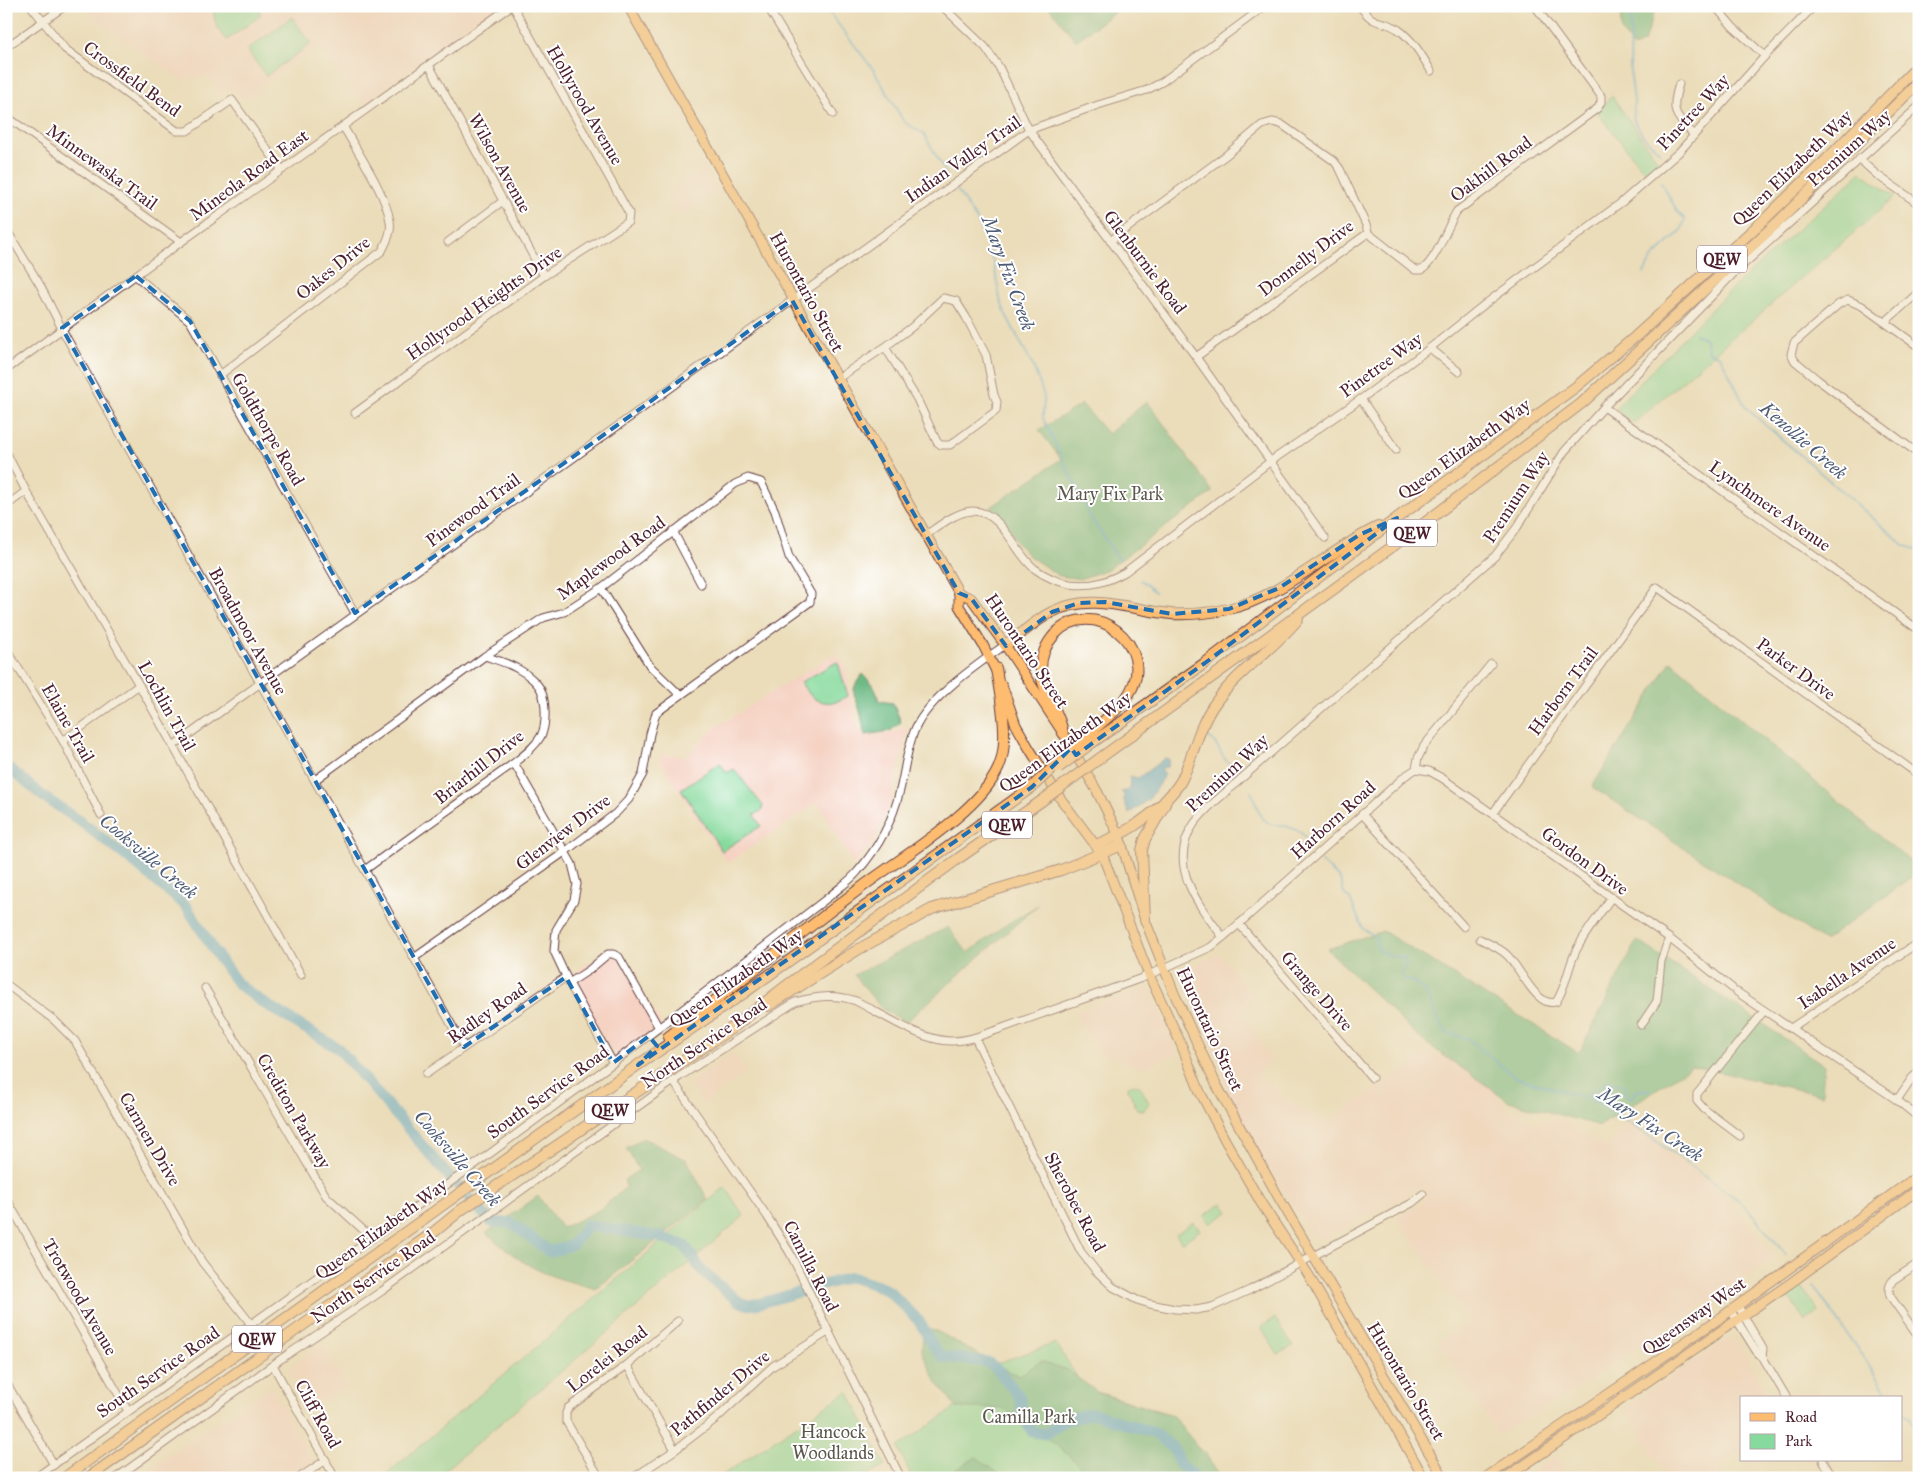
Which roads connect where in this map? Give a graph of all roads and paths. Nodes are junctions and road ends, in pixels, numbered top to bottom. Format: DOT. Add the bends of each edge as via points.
graph roads {
  1 [pos="31,6"];
  2 [pos="64,6"];
  3 [pos="512,6"];
  4 [pos="628,6"];
  5 [pos="767,6"];
  6 [pos="942,6"];
  7 [pos="1265,6"];
  8 [pos="1360,6"];
  9 [pos="1535,6"];
  10 [pos="1715,6"];
  11 [pos="1814,6"];
  12 [pos="42,22"];
  13 [pos="6,47"];
  14 [pos="1765,56"];
  15 [pos="429,65"];
  16 [pos="1919,65"];
  17 [pos="1431,71"];
  18 [pos="1919,82"];
  19 [pos="1679,84"];
  20 [pos="1919,106"];
  21 [pos="833,114"];
  22 [pos="6,116"];
  23 [pos="343,126"];
  24 [pos="1029,130"];
  25 [pos="1694,135"];
  26 [pos="1859,159"];
  27 [pos="282,170"];
  28 [pos="503,201"];
  29 [pos="1919,204"];
  30 [pos="630,218"];
  31 [pos="6,229"];
  32 [pos="1368,233"];
  33 [pos="1110,241"];
  34 [pos="181,242"];
  35 [pos="448,242"];
  36 [pos="136,276"];
  37 [pos="544,276"];
  38 [pos="1919,292"];
  39 [pos="792,300"];
  40 [pos="1885,322"];
  41 [pos="62,328"];
  42 [pos="885,347"];
  43 [pos="1919,347"];
  44 [pos="1430,348"];
  45 [pos="1196,357"];
  46 [pos="6,370"];
  47 [pos="1459,372"];
  48 [pos="220,375"];
  49 [pos="837,379"];
  50 [pos="1361,399"];
  51 [pos="1604,407"];
  52 [pos="355,413"];
  53 [pos="1396,450"];
  54 [pos="6,452"];
  55 [pos="1919,454"];
  56 [pos="1271,461"];
  57 [pos="26,491"];
  58 [pos="6,506"];
  59 [pos="1397,518"];
  60 [pos="673,532"];
  61 [pos="926,535"];
  62 [pos="1325,538"];
  63 [pos="702,584"];
  64 [pos="1657,587"];
  65 [pos="601,588"];
  66 [pos="960,593"];
  67 [pos="803,607"];
  68 [pos="1308,607"];
  69 [pos="355,613"];
  70 [pos="1919,630"];
  71 [pos="1005,645"];
  72 [pos="6,648"];
  73 [pos="485,656"];
  74 [pos="989,657"];
  75 [pos="1491,664"];
  76 [pos="996,668"];
  77 [pos="260,684"];
  78 [pos="139,685"];
  79 [pos="680,695"];
  80 [pos="1063,733"];
  81 [pos="1092,738"];
  82 [pos="63,741"];
  83 [pos="173,746"];
  84 [pos="514,763"];
  85 [pos="1416,769"];
  86 [pos="1919,774"];
  87 [pos="315,780"];
  88 [pos="1170,796"];
  89 [pos="1493,813"];
  90 [pos="1362,814"];
  91 [pos="101,815"];
  92 [pos="1121,840"];
  93 [pos="1096,844"];
  94 [pos="566,851"];
  95 [pos="1102,854"];
  96 [pos="366,869"];
  97 [pos="1611,898"];
  98 [pos="1145,920"];
  99 [pos="1239,924"];
  100 [pos="1464,927"];
  101 [pos="1222,937"];
  102 [pos="1669,938"];
  103 [pos="1480,939"];
  104 [pos="1919,942"];
  105 [pos="414,958"];
  106 [pos="1164,969"];
  107 [pos="301,975"];
  108 [pos="1150,976"];
  109 [pos="568,980"];
  110 [pos="6,984"];
  111 [pos="205,988"];
  112 [pos="1764,1011"];
  113 [pos="1641,1025"];
  114 [pos="735,1026"];
  115 [pos="659,1028"];
  116 [pos="1791,1028"];
  117 [pos="975,1038"];
  118 [pos="464,1047"];
  119 [pos="613,1063"];
  120 [pos="638,1065"];
  121 [pos="1919,1072"];
  122 [pos="426,1074"];
  123 [pos="1372,1078"];
  124 [pos="673,1081"];
  125 [pos="1897,1100"];
  126 [pos="1919,1118"];
  127 [pos="1740,1136"];
  128 [pos="1919,1175"];
  129 [pos="1919,1189"];
  130 [pos="1423,1194"];
  131 [pos="6,1198"];
  132 [pos="372,1238"];
  133 [pos="1313,1256"];
  134 [pos="1300,1262"];
  135 [pos="1919,1263"];
  136 [pos="1734,1308"];
  137 [pos="1740,1317"];
  138 [pos="678,1321"];
  139 [pos="251,1324"];
  140 [pos="828,1332"];
  141 [pos="1919,1337"];
  142 [pos="273,1365"];
  143 [pos="627,1365"];
  144 [pos="6,1382"];
  145 [pos="1786,1396"];
  146 [pos="128,1411"];
  147 [pos="675,1450"];
  148 [pos="326,1460"];
  149 [pos="1824,1462"];
  150 [pos="54,1465"];
  151 [pos="1438,1467"];
  152 [pos="1488,1476"];
  153 [pos="35,1478"];
  154 [pos="64,1478"];
  155 [pos="88,1478"];
  156 [pos="116,1478"];
  157 [pos="299,1478"];
  158 [pos="335,1478"];
  159 [pos="600,1478"];
  160 [pos="633,1478"];
  161 [pos="901,1478"];
  162 [pos="1422,1478"];
  163 [pos="1444,1478"];
  164 [pos="1448,1478"];
  165 [pos="1478,1478"];
  166 [pos="1505,1478"];
  167 [pos="1833,1478"];
  1 -- 12 [label="street, Crossfield Bend"];
  2 -- 12 [label="street"];
  3 -- 15 [label="street, Mineola Road East"];
  3 -- 30 [label="street, Hollyrood Avenue"];
  4 -- 39 [label="main road, Hurontario Street"];
  5 -- 21 [label="street"];
  6 -- 24 [label="street, Glenburnie Road" via="985,46 999,67"];
  7 -- 24 [label="street, Indian Valley Trail" via="1147,90"];
  8 -- 17 [label="street" via="1367,17 1398,29"];
  9 -- 32 [label="street, Oakhill Road" via="1601,96 1601,102 1593,113 1457,211 1429,265 1422,270 1415,270"];
  10 -- 14 [label="street"];
  11 -- 14 [label="street, Pinetree Way"];
  12 -- 13 [label="street"];
  12 -- 27 [label="street, Crossfield Bend" via="65,49 177,131 187,132 232,100"];
  14 -- 25 [label="street, Pinetree Way"];
  15 -- 23 [label="street, Mineola Road East"];
  15 -- 28 [label="street, Wilson Avenue"];
  16 -- 59 [label="highway, Queen Elizabeth Way / QEW" via="1795,190 1635,337 1562,397"];
  18 -- 68 [label="highway, Queen Elizabeth Way / QEW" via="1778,222 1582,404 1430,520"];
  19 -- 25 [label="street" via="1674,100 1676,114"];
  20 -- 26 [label="street, Premium Way"];
  22 -- 34 [label="street, Minnewaska Trail"];
  23 -- 27 [label="street, Mineola Road East"];
  23 -- 48 [label="street, Oakes Drive" via="385,202 390,222 389,238 382,250"];
  24 -- 33 [label="street, Glenburnie Road"];
  24 -- 39 [label="street, Indian Valley Trail"];
  25 -- 44 [label="street, Pinetree Way" via="1622,202"];
  26 -- 29 [label="street"];
  26 -- 51 [label="street, Premium Way" via="1732,275"];
  27 -- 34 [label="street, Mineola Road East"];
  28 -- 35 [label="street"];
  28 -- 37 [label="street, Wilson Avenue"];
  30 -- 37 [label="street, Hollyrood Heights Drive"];
  31 -- 41 [label="street, Broadmoor Avenue"];
  32 -- 33 [label="street, Donnelly Drive" via="1334,161 1281,124 1272,122 1262,125"];
  32 -- 45 [label="street, Donnelly Drive"];
  33 -- 45 [label="street, Glenburnie Road"];
  34 -- 36 [label="street, Mineola Road East"];
  36 -- 41 [label="street, Mineola Road East"];
  36 -- 48 [label="street, Goldthorpe Road" via="190,321"];
  37 -- 52 [label="street, Hollyrood Heights Drive"];
  38 -- 40 [label="street"];
  39 -- 49 [label="main road, Hurontario Street"];
  39 -- 69 [label="street, Pinewood Trail"];
  40 -- 43 [label="street"];
  40 -- 55 [label="street" via="1848,300 1794,343 1792,358"];
  41 -- 46 [label="street, Mineola Road East"];
  41 -- 77 [label="street, Broadmoor Avenue"];
  42 -- 42 [label="street" via="941,445 950,445 993,414 997,407 986,355 956,301 943,298"];
  42 -- 49 [label="street"];
  44 -- 47 [label="street"];
  44 -- 50 [label="street, Pinetree Way"];
  45 -- 56 [label="street, Glenburnie Road"];
  48 -- 69 [label="street, Goldthorpe Road"];
  49 -- 61 [label="main road, Hurontario Street"];
  50 -- 53 [label="street"];
  50 -- 56 [label="street, Pinetree Way"];
  51 -- 70 [label="street, Lynchmere Avenue"];
  51 -- 101 [label="street, Premium Way" via="1564,452 1518,526 1495,556 1210,806 1194,824 1184,851 1183,866 1189,888"];
  54 -- 57 [label="street, Lochlin Trail"];
  56 -- 61 [label="street, Pinetree Way" via="1125,572 1095,584 1055,581 1035,569 996,521 984,513 961,513"];
  56 -- 62 [label="street, Glenburnie Road"];
  57 -- 58 [label="street"];
  57 -- 78 [label="street, Lochlin Trail"];
  59 -- 71 [label="highway" via="1359,536 1278,588 1229,609 1172,614 1105,602 1079,603 1052,612"];
  59 -- 81 [label="highway, Queen Elizabeth Way / QEW" via="1205,663"];
  60 -- 63 [label="street"];
  60 -- 65 [label="street, Maplewood Road"];
  60 -- 67 [label="street, Maplewood Road" via="735,484 748,478 761,482 775,511 790,557 811,594 810,602"];
  61 -- 66 [label="main road, Hurontario Street"];
  64 -- 86 [label="street, Parker Drive"];
  64 -- 89 [label="street, Harborn Trail"];
  65 -- 73 [label="street, Maplewood Road" via="564,612 543,618"];
  65 -- 79 [label="street" via="650,666"];
  66 -- 71 [label="main road, Hurontario Street" via="972,598"];
  66 -- 74 [label="main road, Hurontario Street" via="959,606"];
  67 -- 79 [label="street, Glenview Drive"];
  68 -- 88 [label="highway" via="1286,634 1231,682 1212,707 1181,781"];
  68 -- 114 [label="highway, Queen Elizabeth Way / QEW, bridge" via="959,858"];
  69 -- 77 [label="street, Pinewood Trail"];
  71 -- 74 [label="street, South Service Road"];
  71 -- 80 [label="main road, Hurontario Street"];
  72 -- 82 [label="street, Elaine Trail"];
  73 -- 84 [label="street, Briarhill Drive" via="517,668 540,689 545,708 542,735"];
  73 -- 87 [label="street, Maplewood Road"];
  74 -- 76 [label="main road, Hurontario Street"];
  74 -- 115 [label="street, South Service Road" via="935,700 920,720 913,734 896,806 879,843 857,872"];
  75 -- 85 [label="street" via="1428,740"];
  76 -- 93 [label="main road, Hurontario Street" via="1016,725 1029,748 1060,798"];
  76 -- 120 [label="highway" via="1003,746 999,767 986,789 955,818 684,1025"];
  77 -- 83 [label="street, Pinewood Trail"];
  77 -- 87 [label="street, Broadmoor Avenue"];
  78 -- 82 [label="street"];
  78 -- 83 [label="street, Lochlin Trail"];
  79 -- 94 [label="street, Glenview Drive" via="656,712 643,774 629,799 616,813"];
  80 -- 81 [label="highway" via="1062,720 1043,682 1042,658 1047,643 1061,628 1071,622 1088,619 1105,622 1120,632 1130,644 1136,668 1130,692"];
  80 -- 92 [label="main road, Hurontario Street"];
  81 -- 120 [label="highway, Queen Elizabeth Way / QEW, bridge" via="1032,786"];
  82 -- 91 [label="street, Elaine Trail"];
  83 -- 107 [label="street, Lochlin Trail"];
  84 -- 94 [label="street"];
  84 -- 96 [label="street, Briarhill Drive"];
  85 -- 89 [label="street, Gordon Drive" via="1442,778"];
  85 -- 90 [label="street, Harborn Road"];
  87 -- 96 [label="street, Broadmoor Avenue"];
  88 -- 92 [label="highway"];
  88 -- 98 [label="highway" via="1142,850"];
  89 -- 97 [label="street, Gordon Drive"];
  90 -- 99 [label="street, Harborn Road"];
  90 -- 100 [label="street"];
  92 -- 93 [label="highway"];
  92 -- 95 [label="highway"];
  92 -- 98 [label="main road, Hurontario Street"];
  93 -- 95 [label="main road, Hurontario Street"];
  94 -- 105 [label="street, Glenview Drive"];
  94 -- 109 [label="street" via="577,884 574,900 556,930 554,951"];
  95 -- 108 [label="main road, Hurontario Street"];
  95 -- 114 [label="highway" via="932,909 859,949"];
  96 -- 105 [label="street, Broadmoor Avenue"];
  97 -- 102 [label="street, Gordon Drive"];
  97 -- 103 [label="street" via="1577,948 1562,994 1556,1002 1546,1002 1538,997 1509,956"];
  98 -- 106 [label="main road, Hurontario Street"];
  99 -- 101 [label="street, Harborn Road"];
  99 -- 123 [label="street, Grange Drive"];
  101 -- 106 [label="street, Harborn Road" via="1202,952"];
  102 -- 112 [label="street, Gordon Drive"];
  102 -- 113 [label="street" via="1662,961 1657,1001"];
  104 -- 116 [label="street, Isabella Avenue"];
  105 -- 118 [label="street, Broadmoor Avenue"];
  106 -- 108 [label="street, North Service Road"];
  106 -- 133 [label="main road, Hurontario Street" via="1216,1084"];
  108 -- 117 [label="street, North Service Road"];
  108 -- 134 [label="main road, Hurontario Street" via="1200,1092 1225,1140"];
  109 -- 115 [label="street, Radley Road" via="589,970 608,954 619,957"];
  109 -- 118 [label="street, Radley Road"];
  109 -- 119 [label="street"];
  110 -- 139 [label="street, Carmen Drive" via="54,1020 75,1041 202,1262"];
  111 -- 132 [label="street, Crediton Parkway" via="326,1196"];
  112 -- 116 [label="street, Gordon Drive"];
  112 -- 127 [label="street" via="1697,1094 1697,1101 1704,1109"];
  114 -- 155 [label="highway, Queen Elizabeth Way / QEW" via="461,1210"];
  115 -- 119 [label="street, South Service Road"];
  116 -- 125 [label="street, Gordon Drive"];
  117 -- 124 [label="street, North Service Road" via="936,1040 922,1036 856,1001 832,995 813,996 778,1011"];
  117 -- 134 [label="street, Sherobee Road" via="1082,1252 1113,1287 1150,1304 1196,1310 1220,1305"];
  118 -- 122 [label="street, Radley Road"];
  119 -- 132 [label="street, South Service Road"];
  120 -- 154 [label="highway, Queen Elizabeth Way / QEW"];
  121 -- 125 [label="street"];
  124 -- 140 [label="street, Camilla Road" via="768,1216 790,1253"];
  124 -- 142 [label="street, North Service Road" via="382,1291"];
  125 -- 126 [label="street, Gordon Drive"];
  128 -- 136 [label="main road, Queensway West"];
  129 -- 137 [label="main road, Queensway West"];
  130 -- 133 [label="street, Sherobee Road"];
  131 -- 146 [label="street, Trotwood Avenue"];
  132 -- 139 [label="street, South Service Road"];
  133 -- 134 [label="street, Sherobee Road"];
  133 -- 151 [label="main road, Hurontario Street"];
  134 -- 162 [label="main road, Hurontario Street"];
  135 -- 141 [label="street" via="1893,1280 1888,1291"];
  136 -- 137 [label="street"];
  136 -- 152 [label="main road, Queensway West"];
  137 -- 145 [label="street" via="1758,1354"];
  137 -- 166 [label="main road, Queensway West"];
  138 -- 143 [label="street, Lorelei Road"];
  139 -- 146 [label="street, South Service Road"];
  140 -- 147 [label="street, Pathfinder Drive" via="773,1366 717,1418"];
  140 -- 161 [label="street, Camilla Road"];
  142 -- 148 [label="street, Cliff Road"];
  142 -- 156 [label="street, North Service Road"];
  143 -- 147 [label="street"];
  143 -- 159 [label="street, Lorelei Road" via="568,1408 566,1413 566,1421"];
  144 -- 150 [label="street"];
  146 -- 150 [label="street, South Service Road"];
  147 -- 160 [label="street, Pathfinder Drive"];
  148 -- 157 [label="street"];
  148 -- 158 [label="street, Cliff Road"];
  149 -- 167 [label="street"];
  150 -- 153 [label="street, South Service Road"];
  151 -- 163 [label="main road, Hurontario Street"];
  151 -- 164 [label="main road"];
  152 -- 165 [label="main road, Queensway West"];
}
